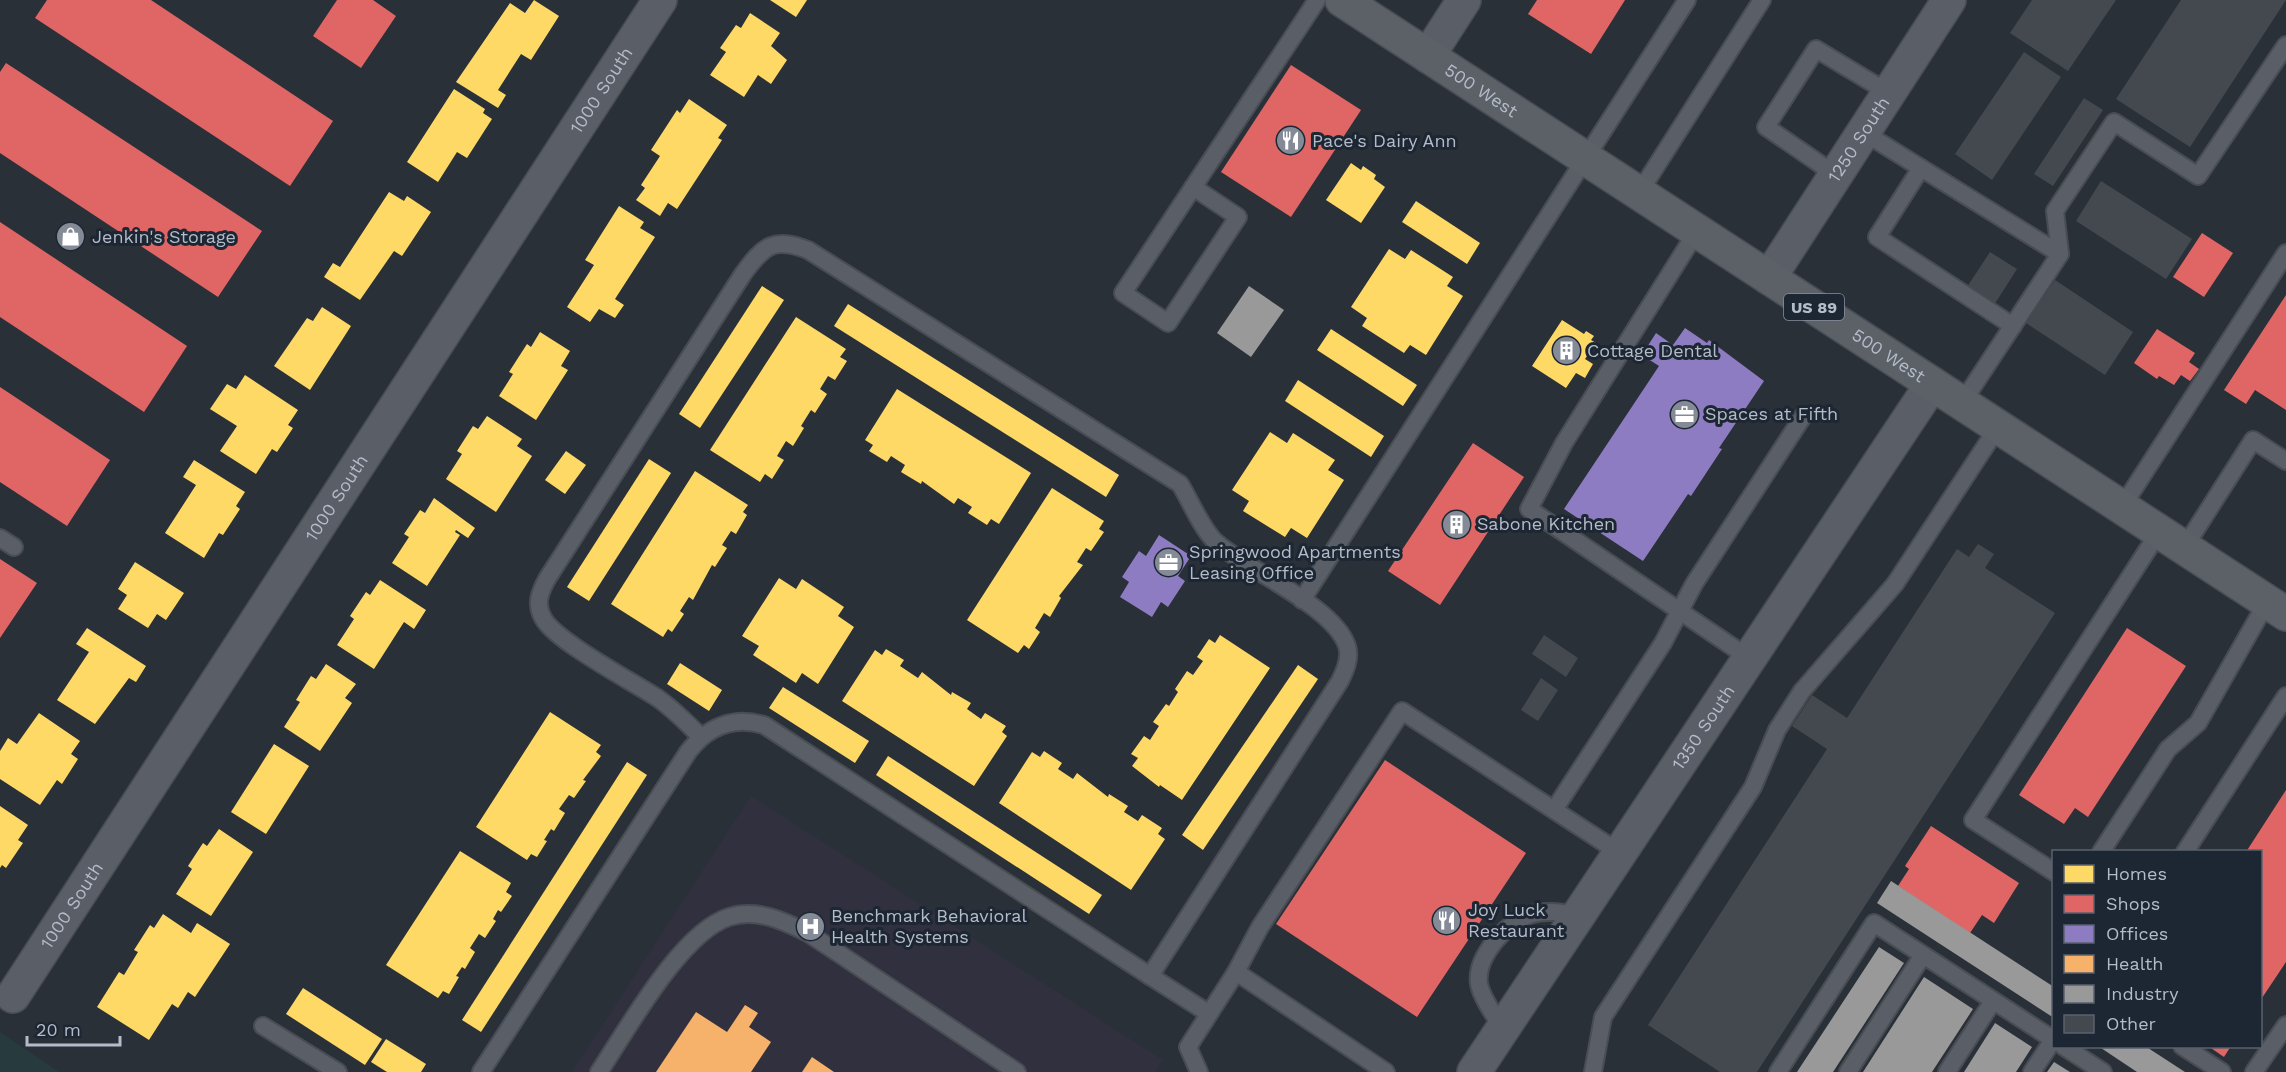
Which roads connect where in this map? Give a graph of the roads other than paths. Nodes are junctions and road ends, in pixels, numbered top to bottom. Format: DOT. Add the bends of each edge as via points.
graph roads {
  1 [pos="660,0"];
  2 [pos="1317,0"];
  3 [pos="1342,0"];
  4 [pos="1464,0"];
  5 [pos="1687,0"];
  6 [pos="1762,0"];
  7 [pos="1949,0"];
  8 [pos="2286,45"];
  9 [pos="1428,56"];
  10 [pos="1889,93"];
  11 [pos="1863,132"];
  12 [pos="1586,158"];
  13 [pos="1921,168"];
  14 [pos="1836,175"];
  15 [pos="1193,187"];
  16 [pos="1639,193"];
  17 [pos="1697,231"];
  18 [pos="2286,253"];
  19 [pos="2060,254"];
  20 [pos="1769,278"];
  21 [pos="2013,326"];
  22 [pos="1932,384"];
  23 [pos="1962,403"];
  24 [pos="1804,415"];
  25 [pos="1998,427"];
  26 [pos="2286,461"];
  27 [pos="2122,507"];
  28 [pos="0,538"];
  29 [pos="2172,540"];
  30 [pos="15,547"];
  31 [pos="1302,600"];
  32 [pos="2277,608"];
  33 [pos="1679,611"];
  34 [pos="1749,658"];
  35 [pos="2285,699"];
  36 [pos="700,736"];
  37 [pos="1554,810"];
  38 [pos="2102,850"];
  39 [pos="2186,850"];
  40 [pos="1620,853"];
  41 [pos="2052,871"];
  42 [pos="1578,915"];
  43 [pos="1923,955"];
  44 [pos="1236,972"];
  45 [pos="1150,976"];
  46 [pos="13,996"];
  47 [pos="1993,1001"];
  48 [pos="1208,1013"];
  49 [pos="2286,1025"];
  50 [pos="264,1026"];
  51 [pos="1503,1029"];
  52 [pos="2052,1039"];
  53 [pos="2052,1042"];
  54 [pos="2065,1048"];
  55 [pos="2184,1048"];
  56 [pos="338,1072"];
  57 [pos="481,1072"];
  58 [pos="599,1072"];
  59 [pos="1017,1072"];
  60 [pos="1199,1072"];
  61 [pos="1386,1072"];
  62 [pos="1474,1072"];
  63 [pos="1593,1072"];
  64 [pos="1778,1072"];
  65 [pos="1848,1072"];
  66 [pos="1947,1072"];
  67 [pos="2032,1072"];
  68 [pos="2103,1072"];
  69 [pos="2222,1072"];
  70 [pos="2254,1072"];
  1 -- 46 [label="street, 1000 South"];
  2 -- 15 [label="lane"];
  3 -- 9 [label="main road, 500 West / US 89"];
  4 -- 9 [label="street"];
  5 -- 12 [label="lane"];
  6 -- 16 [label="lane"];
  7 -- 10 [label="street, 1250 South"];
  8 -- 19 [label="lane" via="2198,176 2114,122 2055,211"];
  9 -- 12 [label="main road, 500 West / US 89"];
  10 -- 11 [label="street, 1250 South"];
  10 -- 14 [label="lane" via="1816,50 1766,127"];
  11 -- 13 [label="lane"];
  11 -- 14 [label="street, 1250 South"];
  12 -- 16 [label="main road, 500 West / US 89"];
  12 -- 31 [label="lane"];
  13 -- 19 [label="lane"];
  13 -- 21 [label="lane" via="1878,237"];
  14 -- 20 [label="street, 1250 South"];
  15 -- 15 [label="lane" via="1123,293 1168,323 1238,217"];
  16 -- 17 [label="main road, 500 West / US 89"];
  17 -- 20 [label="main road, 500 West / US 89"];
  17 -- 33 [label="lane" via="1564,443 1529,509"];
  18 -- 27 [label="lane"];
  19 -- 21 [label="lane"];
  20 -- 22 [label="main road, 500 West / US 89"];
  21 -- 23 [label="lane"];
  22 -- 23 [label="main road, 500 West / US 89"];
  22 -- 34 [label="street, 1350 South"];
  23 -- 25 [label="main road, 500 West / US 89"];
  24 -- 33 [label="lane"];
  25 -- 27 [label="main road, 500 West / US 89"];
  25 -- 63 [label="lane" via="1895,584 1802,691 1777,730 1754,787 1603,1017"];
  26 -- 29 [label="lane" via="2253,440"];
  27 -- 29 [label="main road, 500 West / US 89"];
  28 -- 30 [label="lane"];
  29 -- 32 [label="main road, 500 West / US 89"];
  29 -- 41 [label="lane" via="1973,820"];
  31 -- 36 [label="lane" via="1215,542 1180,484 808,250 781,243 759,253 743,274 539,598 543,618 557,634 660,700"];
  31 -- 45 [label="lane" via="1331,623 1347,646 1346,670"];
  32 -- 38 [label="lane" via="2198,723 2168,749"];
  33 -- 34 [label="lane"];
  33 -- 37 [label="lane" via="1663,643"];
  34 -- 40 [label="street, 1350 South"];
  35 -- 39 [label="lane"];
  36 -- 45 [label="lane" via="739,720 764,724"];
  36 -- 57 [label="lane"];
  37 -- 40 [label="lane"];
  37 -- 44 [label="lane" via="1402,711 1260,927"];
  40 -- 42 [label="street, 1350 South"];
  42 -- 51 [label="street, 1350 South"];
  42 -- 51 [label="lane" via="1529,915 1510,926 1494,943 1481,966 1479,980"];
  43 -- 47 [label="lane"];
  43 -- 64 [label="lane" via="1874,923"];
  43 -- 65 [label="lane"];
  44 -- 48 [label="lane"];
  44 -- 61 [label="lane"];
  45 -- 48 [label="lane"];
  47 -- 52 [label="lane"];
  47 -- 66 [label="lane"];
  48 -- 60 [label="lane" via="1188,1047"];
  49 -- 70 [label="lane"];
  50 -- 56 [label="lane"];
  51 -- 62 [label="street, 1350 South"];
  53 -- 67 [label="lane"];
  54 -- 68 [label="lane"];
  55 -- 69 [label="lane"];
  58 -- 59 [label="lane" via="687,947 711,925 731,916 758,914 808,933"];
}
